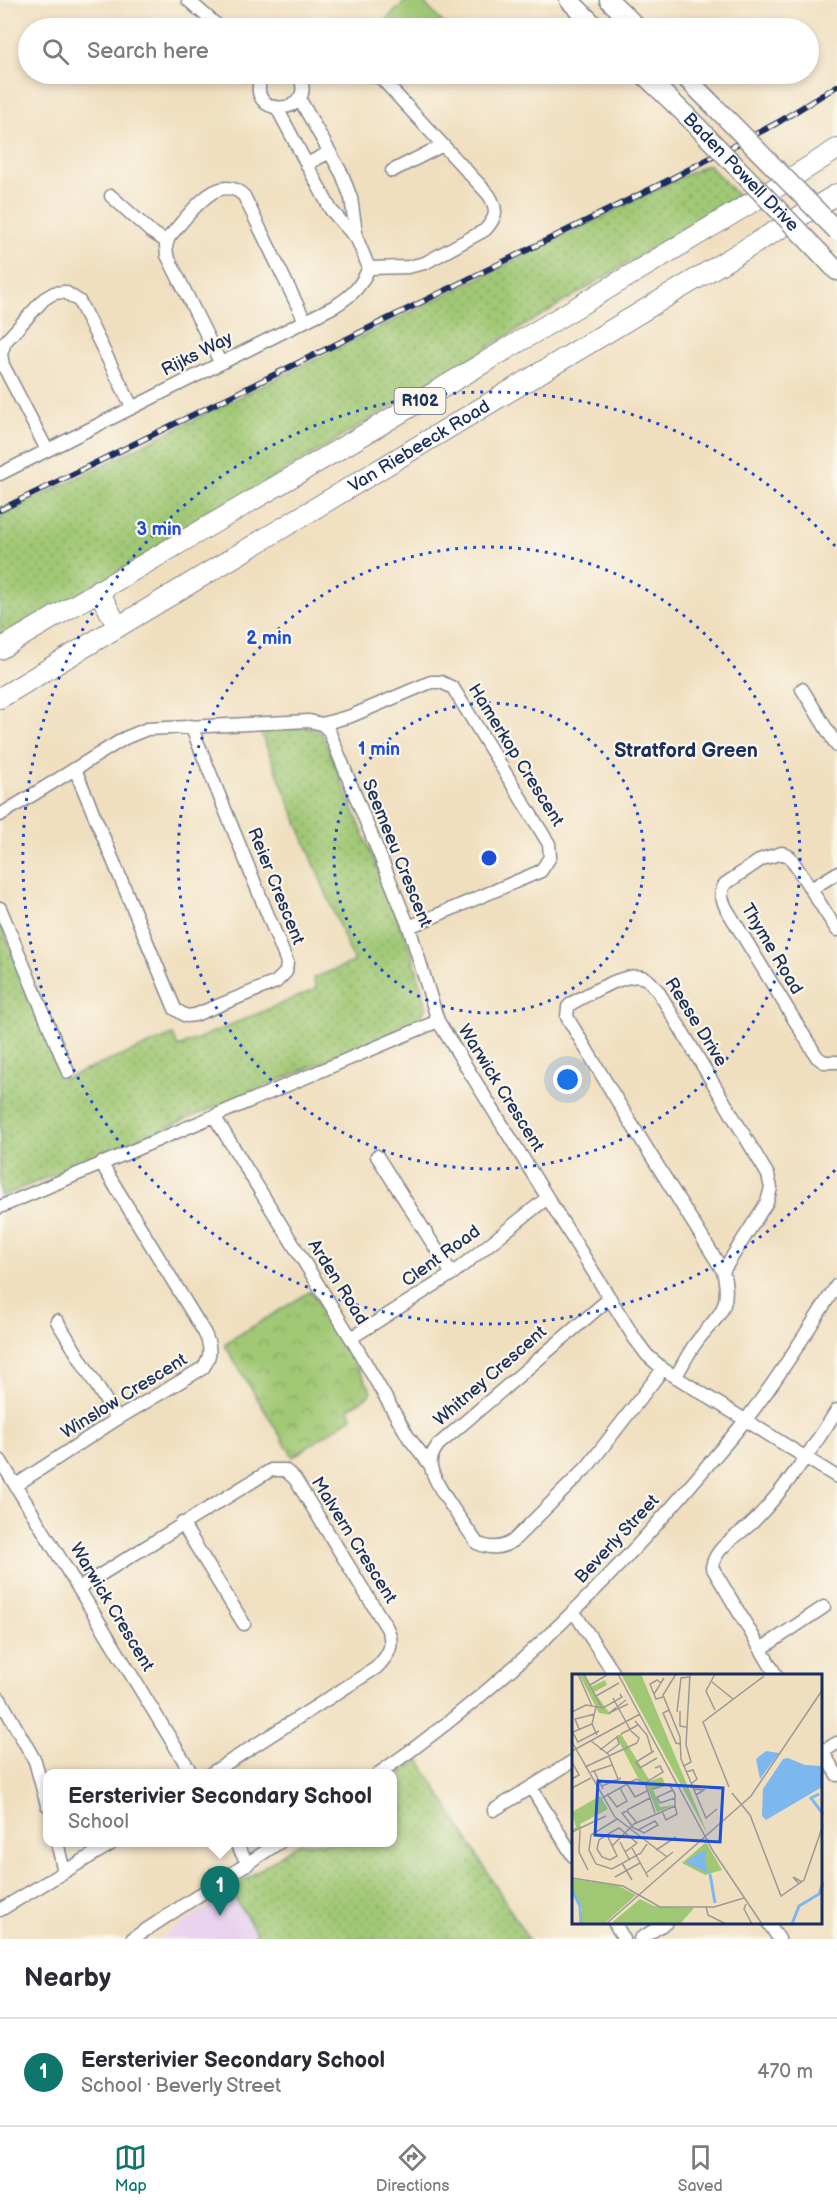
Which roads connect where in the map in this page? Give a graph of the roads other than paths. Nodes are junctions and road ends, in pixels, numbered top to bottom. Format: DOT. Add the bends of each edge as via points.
graph roads {
  1 [pos="189,0"];
  2 [pos="569,0"];
  3 [pos="609,0"];
  4 [pos="209,18"];
  5 [pos="587,18"];
  6 [pos="628,18"];
  7 [pos="259,84"];
  8 [pos="302,84"];
  9 [pos="387,84"];
  10 [pos="653,84"];
  11 [pos="692,84"];
  12 [pos="299,98"];
  13 [pos="277,108"];
  14 [pos="443,145"];
  15 [pos="837,149"];
  16 [pos="330,152"];
  17 [pos="307,164"];
  18 [pos="392,171"];
  19 [pos="837,194"];
  20 [pos="111,195"];
  21 [pos="837,231"];
  22 [pos="357,239"];
  23 [pos="167,242"];
  24 [pos="369,268"];
  25 [pos="837,271"];
  26 [pos="305,321"];
  27 [pos="220,362"];
  28 [pos="132,407"];
  29 [pos="46,450"];
  30 [pos="0,474"];
  31 [pos="98,590"];
  32 [pos="118,627"];
  33 [pos="0,649"];
  34 [pos="802,689"];
  35 [pos="0,698"];
  36 [pos="322,724"];
  37 [pos="191,726"];
  38 [pos="837,746"];
  39 [pos="75,769"];
  40 [pos="0,815"];
  41 [pos="837,873"];
  42 [pos="812,889"];
  43 [pos="0,908"];
  44 [pos="409,927"];
  45 [pos="837,930"];
  46 [pos="438,1021"];
  47 [pos="837,1062"];
  48 [pos="68,1072"];
  49 [pos="214,1116"];
  50 [pos="377,1156"];
  51 [pos="101,1163"];
  52 [pos="547,1198"];
  53 [pos="0,1207"];
  54 [pos="723,1271"];
  55 [pos="452,1274"];
  56 [pos="837,1284"];
  57 [pos="610,1298"];
  58 [pos="57,1321"];
  59 [pos="351,1338"];
  60 [pos="663,1369"];
  61 [pos="675,1376"];
  62 [pos="837,1410"];
  63 [pos="117,1419"];
  64 [pos="746,1419"];
  65 [pos="807,1458"];
  66 [pos="0,1460"];
  67 [pos="430,1466"];
  68 [pos="837,1477"];
  69 [pos="16,1485"];
  70 [pos="182,1523"];
  71 [pos="79,1588"];
  72 [pos="825,1607"];
  73 [pos="574,1612"];
  74 [pos="244,1624"];
  75 [pos="761,1649"];
  76 [pos="614,1674"];
  77 [pos="775,1674"];
  78 [pos="0,1699"];
  79 [pos="837,1743"];
  80 [pos="822,1750"];
  81 [pos="822,1752"];
  82 [pos="572,1762"];
  83 [pos="190,1769"];
  84 [pos="216,1769"];
  85 [pos="384,1769"];
  86 [pos="837,1775"];
  87 [pos="43,1787"];
  88 [pos="531,1787"];
  89 [pos="494,1810"];
  90 [pos="58,1847"];
  91 [pos="106,1847"];
  92 [pos="238,1847"];
  93 [pos="273,1847"];
  94 [pos="572,1854"];
  95 [pos="248,1864"];
  96 [pos="64,1872"];
  97 [pos="0,1910"];
  98 [pos="615,1924"];
  99 [pos="665,1924"];
  100 [pos="769,1924"];
  101 [pos="132,1939"];
  102 [pos="624,1939"];
  103 [pos="640,1939"];
  104 [pos="779,1939"];
  1 -- 4 [label="street"];
  2 -- 5 [label="main road"];
  3 -- 6 [label="main road"];
  7 -- 13 [label="street" via="264,101"];
  8 -- 12 [label="street"];
  9 -- 14 [label="street"];
  10 -- 25 [label="main road, Baden Powell Drive, bridge"];
  11 -- 21 [label="main road, Baden Powell Drive, bridge"];
  12 -- 13 [label="street" via="291,106"];
  12 -- 16 [label="street"];
  13 -- 17 [label="street"];
  14 -- 18 [label="street"];
  14 -- 24 [label="street" via="489,195 495,205 493,222 425,263"];
  15 -- 31 [label="main road, R102"];
  16 -- 17 [label="street"];
  16 -- 22 [label="street" via="351,198"];
  17 -- 22 [label="street" via="331,210"];
  19 -- 32 [label="main road, Van Riebeeck Road / R102"];
  20 -- 23 [label="street"];
  22 -- 24 [label="street"];
  23 -- 26 [label="street" via="210,193 220,188 236,190 247,201"];
  23 -- 27 [label="street" via="167,255"];
  24 -- 26 [label="street, Rijks Way" via="360,287 349,297"];
  26 -- 27 [label="street, Rijks Way"];
  27 -- 28 [label="street, Rijks Way"];
  28 -- 29 [label="street, Rijks Way"];
  28 -- 29 [label="street" via="79,301 65,292 49,295 5,342 1,354"];
  29 -- 30 [label="street, Rijks Way"];
  31 -- 32 [label="main road"];
  31 -- 33 [label="main road, R102"];
  32 -- 35 [label="main road, Van Riebeeck Road / R102"];
  34 -- 38 [label="street"];
  36 -- 37 [label="street" via="309,720"];
  36 -- 44 [label="street, Seemeeu Crescent" via="329,731"];
  36 -- 44 [label="street, Hamerkop Crescent" via="431,682 448,684 549,844 550,856 541,871"];
  37 -- 39 [label="street" via="139,731"];
  37 -- 39 [label="street, Reier Crescent" via="287,962 284,976 276,982 195,1015 182,1015 175,1009"];
  39 -- 40 [label="street"];
  41 -- 42 [label="street"];
  42 -- 45 [label="street, Thyme Road"];
  42 -- 47 [label="street, Thyme Road" via="790,857 782,853 772,854 745,869 725,884 721,893 726,908 817,1057 824,1062"];
  43 -- 48 [label="street"];
  44 -- 46 [label="street, Seemeeu Crescent"];
  46 -- 49 [label="street, Warwick Crescent"];
  46 -- 52 [label="street, Warwick Crescent"];
  49 -- 51 [label="street, Warwick Crescent"];
  49 -- 59 [label="street, Arden Road"];
  50 -- 55 [label="street"];
  51 -- 53 [label="street, Warwick Crescent"];
  51 -- 63 [label="street, Winslow Crescent" via="204,1332 211,1351 202,1368"];
  52 -- 55 [label="street, Clent Road"];
  52 -- 57 [label="street, Warwick Crescent"];
  54 -- 54 [label="street, Reese Drive" via="567,1017 572,1003 624,978 642,977 658,991 768,1175 768,1202"];
  54 -- 61 [label="street, Reese Drive" via="727,1284 725,1305"];
  55 -- 59 [label="street, Clent Road"];
  56 -- 64 [label="street, Beverly Street"];
  57 -- 60 [label="street, Warwick Crescent" via="641,1347"];
  57 -- 67 [label="street, Whitney Crescent" via="438,1445"];
  58 -- 63 [label="street"];
  59 -- 67 [label="street, Arden Road" via="409,1438"];
  60 -- 61 [label="street, Warwick Crescent"];
  60 -- 67 [label="street" via="588,1466 505,1546 477,1543"];
  61 -- 64 [label="street, Warwick Crescent"];
  62 -- 65 [label="street"];
  63 -- 69 [label="street, Winslow Crescent"];
  64 -- 65 [label="street, Warwick Crescent"];
  64 -- 73 [label="street, Beverly Street" via="664,1516"];
  65 -- 68 [label="street, Warwick Crescent"];
  65 -- 75 [label="street" via="755,1520 721,1547 714,1558 712,1567"];
  66 -- 69 [label="street, Warwick Crescent"];
  69 -- 71 [label="street, Warwick Crescent"];
  70 -- 71 [label="street, Malvern Crescent"];
  70 -- 74 [label="street"];
  70 -- 84 [label="street, Malvern Crescent" via="271,1470 285,1470 295,1479 392,1642 386,1658 376,1668"];
  71 -- 83 [label="street, Warwick Crescent"];
  72 -- 75 [label="street"];
  73 -- 76 [label="street"];
  73 -- 85 [label="street, Beverly Street" via="432,1735"];
  75 -- 77 [label="street"];
  78 -- 87 [label="street" via="36,1761"];
  79 -- 80 [label="street"];
  81 -- 86 [label="street"];
  82 -- 88 [label="street"];
  88 -- 89 [label="street"];
  88 -- 94 [label="street"];
  90 -- 96 [label="street"];
  91 -- 96 [label="street"];
  92 -- 95 [label="street"];
  93 -- 95 [label="street"];
  95 -- 101 [label="street"];
  96 -- 97 [label="street"];
  98 -- 102 [label="street"];
  99 -- 103 [label="street"];
  100 -- 104 [label="street"];
}
